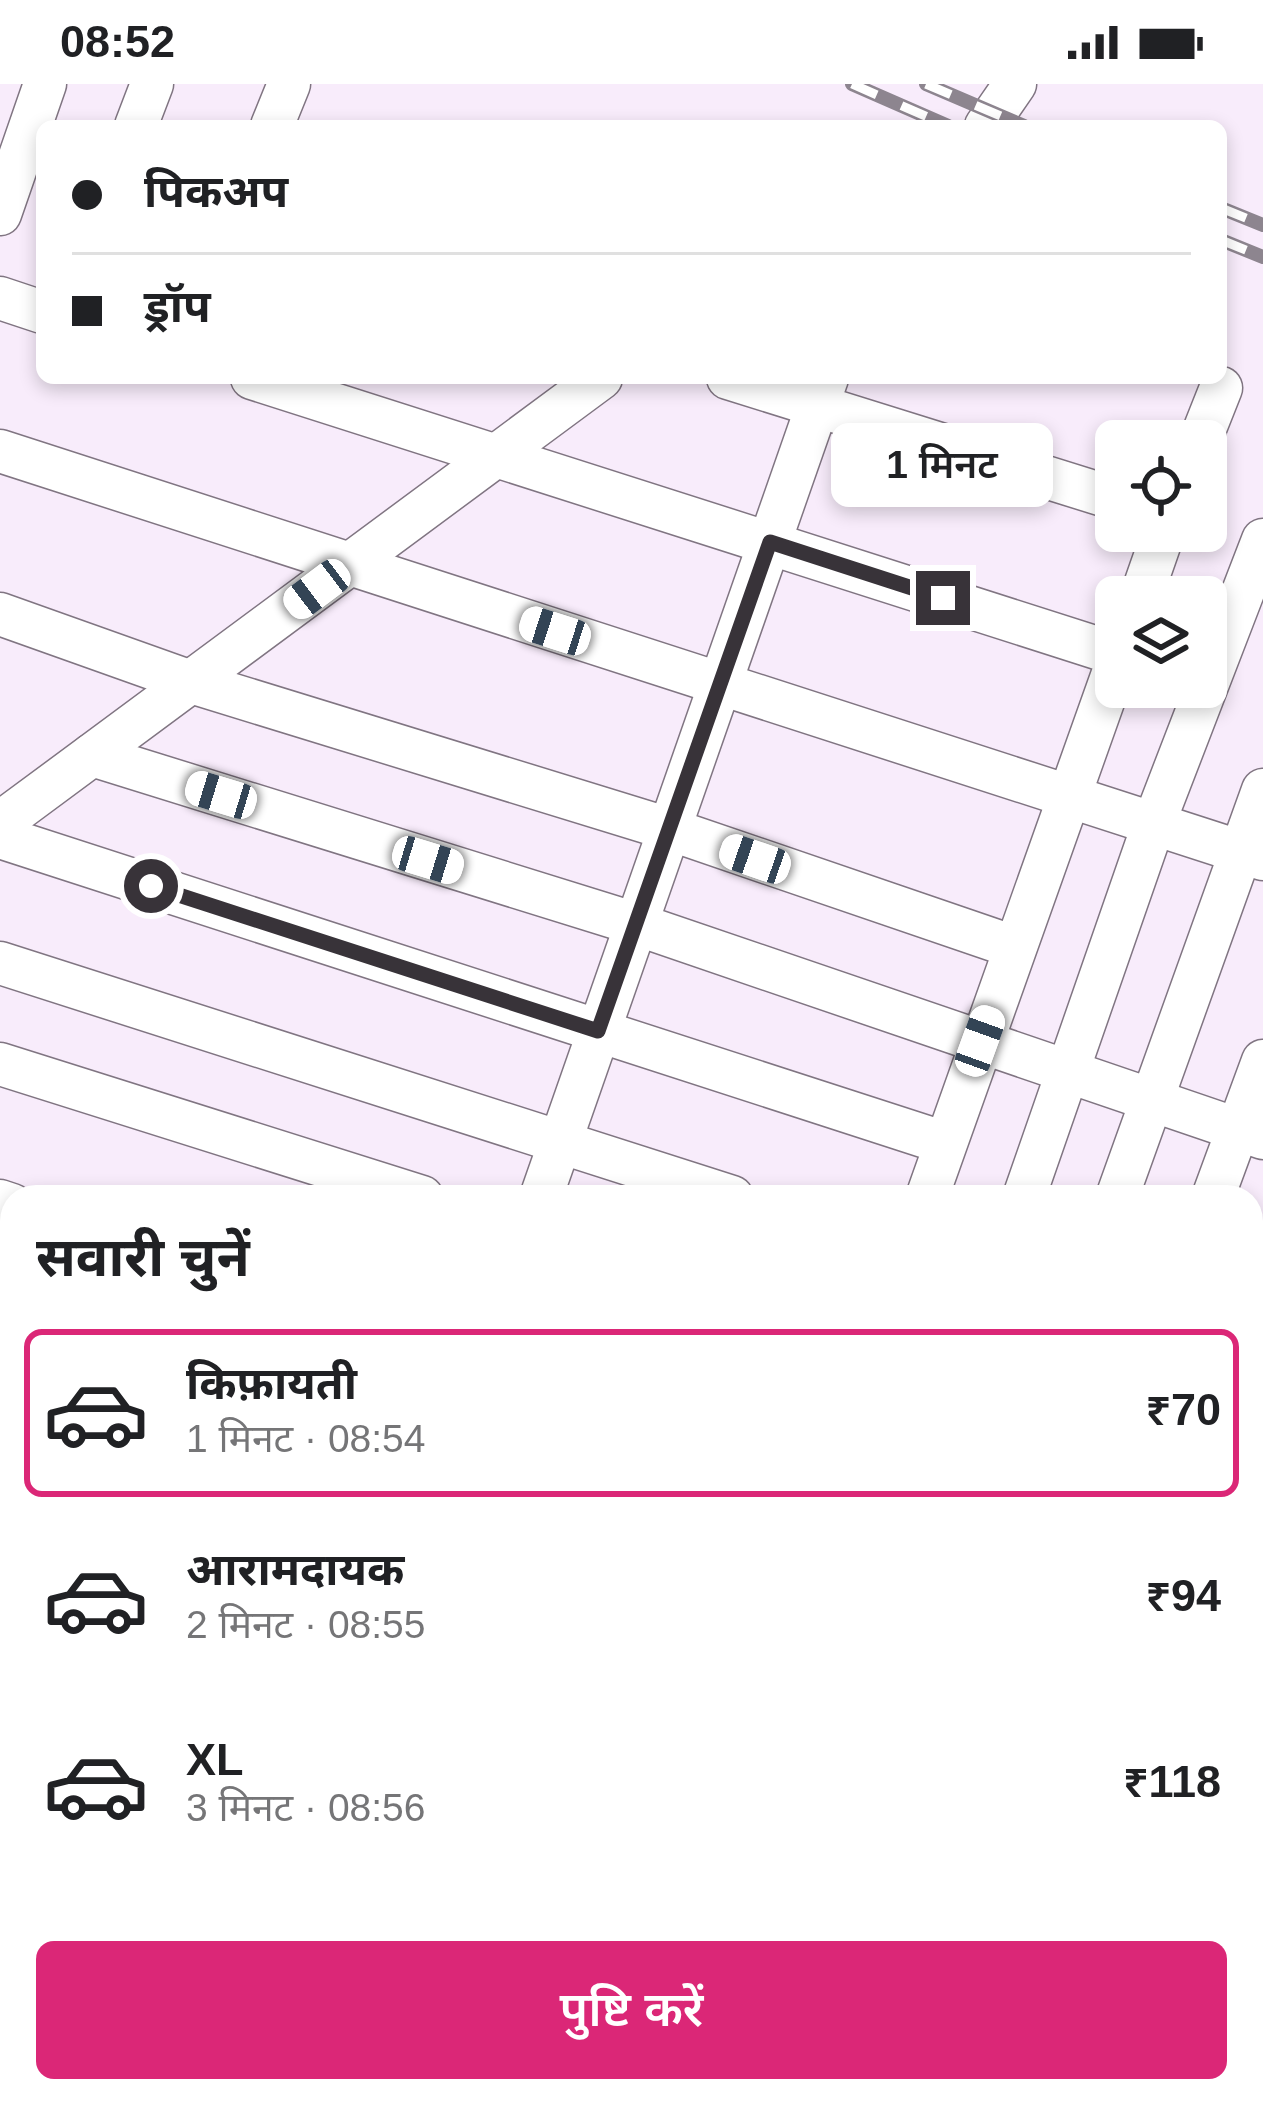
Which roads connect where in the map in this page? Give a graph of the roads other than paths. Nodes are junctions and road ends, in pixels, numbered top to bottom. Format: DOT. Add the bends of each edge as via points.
graph roads {
  1 [pos="45,84"];
  2 [pos="152,84"];
  3 [pos="289,84"];
  4 [pos="1015,84"];
  5 [pos="138,120"];
  6 [pos="274,120"];
  7 [pos="990,120"];
  8 [pos="0,214"];
  9 [pos="0,298"];
  10 [pos="36,310"];
  11 [pos="271,384"];
  12 [pos="594,384"];
  13 [pos="772,384"];
  14 [pos="1221,388"];
  15 [pos="823,391"];
  16 [pos="1208,420"];
  17 [pos="0,451"];
  18 [pos="497,455"];
  19 [pos="1095,491"];
  20 [pos="1263,540"];
  21 [pos="770,542"];
  22 [pos="348,566"];
  23 [pos="0,614"];
  24 [pos="1095,647"];
  25 [pos="191,682"];
  26 [pos="720,684"];
  27 [pos="1101,708"];
  28 [pos="92,755"];
  29 [pos="1263,790"];
  30 [pos="1069,796"];
  31 [pos="1154,823"];
  32 [pos="0,824"];
  33 [pos="669,829"];
  34 [pos="0,837"];
  35 [pos="1252,855"];
  36 [pos="636,924"];
  37 [pos="1014,947"];
  38 [pos="0,963"];
  39 [pos="598,1031"];
  40 [pos="980,1041"];
  41 [pos="1263,1061"];
  42 [pos="0,1064"];
  43 [pos="1068,1071"];
  44 [pos="1153,1100"];
  45 [pos="1250,1134"];
  46 [pos="561,1141"];
  47 [pos="945,1143"];
  48 [pos="384,1185"];
  49 [pos="545,1185"];
  50 [pos="695,1185"];
  51 [pos="931,1185"];
  52 [pos="1028,1185"];
  53 [pos="1121,1185"];
  54 [pos="1220,1185"];
  1 -- 8 [label="street"];
  2 -- 5 [label="street"];
  3 -- 6 [label="street"];
  4 -- 7 [label="street"];
  9 -- 10 [label="street"];
  11 -- 18 [label="street"];
  12 -- 18 [label="street"];
  13 -- 15 [label="street"];
  14 -- 16 [label="street"];
  15 -- 19 [label="street"];
  15 -- 21 [label="street"];
  17 -- 22 [label="street"];
  18 -- 21 [label="street"];
  18 -- 22 [label="street"];
  20 -- 31 [label="street"];
  21 -- 24 [label="street"];
  21 -- 26 [label="street"];
  22 -- 25 [label="street"];
  22 -- 26 [label="street"];
  23 -- 25 [label="street"];
  25 -- 28 [label="street"];
  25 -- 33 [label="street"];
  26 -- 30 [label="street"];
  26 -- 33 [label="street"];
  27 -- 30 [label="street"];
  28 -- 32 [label="street"];
  28 -- 36 [label="street"];
  29 -- 35 [label="street"];
  30 -- 31 [label="street"];
  30 -- 37 [label="street"];
  31 -- 35 [label="street"];
  31 -- 43 [label="street"];
  33 -- 36 [label="street"];
  33 -- 37 [label="street"];
  34 -- 39 [label="street"];
  35 -- 44 [label="street"];
  36 -- 39 [label="street"];
  36 -- 40 [label="street"];
  37 -- 40 [label="street"];
  38 -- 46 [label="street"];
  39 -- 46 [label="street"];
  39 -- 47 [label="street"];
  40 -- 43 [label="street"];
  40 -- 47 [label="street"];
  41 -- 45 [label="street"];
  42 -- 48 [label="street"];
  43 -- 44 [label="street"];
  43 -- 52 [label="street"];
  44 -- 45 [label="street"];
  44 -- 53 [label="street"];
  45 -- 54 [label="street"];
  46 -- 49 [label="street"];
  46 -- 50 [label="street"];
  47 -- 51 [label="street"];
}
